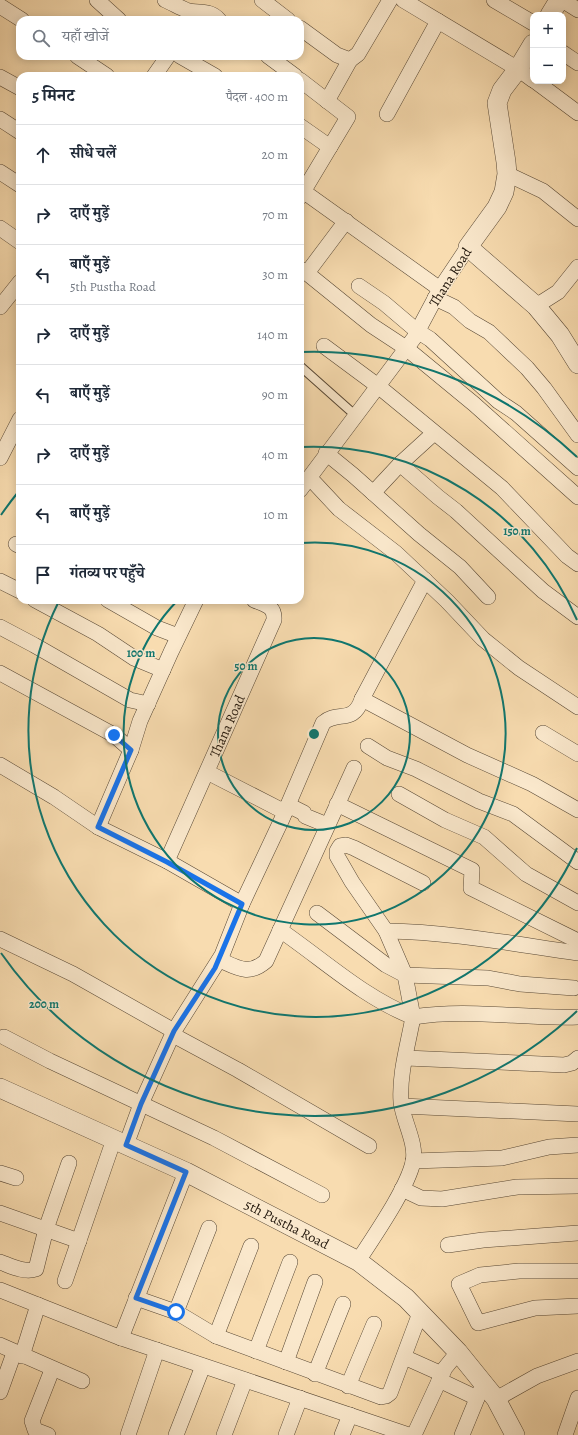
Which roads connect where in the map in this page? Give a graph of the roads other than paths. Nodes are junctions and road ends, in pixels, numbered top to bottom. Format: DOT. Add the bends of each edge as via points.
graph roads {
  1 [pos="97,0"];
  2 [pos="165,0"];
  3 [pos="262,0"];
  4 [pos="390,0"];
  5 [pos="403,0"];
  6 [pos="494,0"];
  7 [pos="559,0"];
  8 [pos="562,0"];
  9 [pos="0,6"];
  10 [pos="188,10"];
  11 [pos="578,10"];
  12 [pos="552,12"];
  13 [pos="16,16"];
  14 [pos="115,16"];
  15 [pos="216,16"];
  16 [pos="283,16"];
  17 [pos="438,21"];
  18 [pos="530,21"];
  19 [pos="304,31"];
  20 [pos="532,48"];
  21 [pos="566,55"];
  22 [pos="83,60"];
  23 [pos="165,60"];
  24 [pos="187,60"];
  25 [pos="273,60"];
  26 [pos="350,60"];
  27 [pos="578,63"];
  28 [pos="101,72"];
  29 [pos="157,72"];
  30 [pos="208,72"];
  31 [pos="290,72"];
  32 [pos="529,76"];
  33 [pos="0,77"];
  34 [pos="304,83"];
  35 [pos="16,86"];
  36 [pos="327,101"];
  37 [pos="578,113"];
  38 [pos="387,114"];
  39 [pos="0,119"];
  40 [pos="16,129"];
  41 [pos="304,129"];
  42 [pos="330,147"];
  43 [pos="0,172"];
  44 [pos="507,174"];
  45 [pos="16,182"];
  46 [pos="304,190"];
  47 [pos="304,194"];
  48 [pos="578,219"];
  49 [pos="346,221"];
  50 [pos="0,228"];
  51 [pos="16,239"];
  52 [pos="468,247"];
  53 [pos="578,267"];
  54 [pos="304,272"];
  55 [pos="304,274"];
  56 [pos="359,286"];
  57 [pos="16,287"];
  58 [pos="437,293"];
  59 [pos="536,306"];
  60 [pos="0,307"];
  61 [pos="417,331"];
  62 [pos="324,346"];
  63 [pos="406,348"];
  64 [pos="578,364"];
  65 [pos="304,370"];
  66 [pos="378,386"];
  67 [pos="355,415"];
  68 [pos="16,427"];
  69 [pos="434,432"];
  70 [pos="578,435"];
  71 [pos="326,453"];
  72 [pos="0,458"];
  73 [pos="400,464"];
  74 [pos="578,468"];
  75 [pos="310,478"];
  76 [pos="304,485"];
  77 [pos="373,492"];
  78 [pos="578,498"];
  79 [pos="578,564"];
  80 [pos="425,580"];
  81 [pos="0,581"];
  82 [pos="16,589"];
  83 [pos="488,597"];
  84 [pos="42,604"];
  85 [pos="115,604"];
  86 [pos="194,604"];
  87 [pos="264,604"];
  88 [pos="576,611"];
  89 [pos="0,627"];
  90 [pos="178,636"];
  91 [pos="163,670"];
  92 [pos="0,673"];
  93 [pos="362,699"];
  94 [pos="148,704"];
  95 [pos="578,707"];
  96 [pos="543,733"];
  97 [pos="368,746"];
  98 [pos="131,750"];
  99 [pos="578,754"];
  100 [pos="0,765"];
  101 [pos="354,768"];
  102 [pos="207,772"];
  103 [pos="399,794"];
  104 [pos="337,804"];
  105 [pos="287,808"];
  106 [pos="578,810"];
  107 [pos="327,825"];
  108 [pos="98,827"];
  109 [pos="167,862"];
  110 [pos="578,862"];
  111 [pos="423,883"];
  112 [pos="578,903"];
  113 [pos="242,904"];
  114 [pos="317,913"];
  115 [pos="280,930"];
  116 [pos="386,931"];
  117 [pos="0,939"];
  118 [pos="578,941"];
  119 [pos="578,953"];
  120 [pos="220,960"];
  121 [pos="405,975"];
  122 [pos="574,988"];
  123 [pos="414,1017"];
  124 [pos="578,1017"];
  125 [pos="173,1033"];
  126 [pos="4,1037"];
  127 [pos="406,1058"];
  128 [pos="578,1058"];
  129 [pos="0,1088"];
  130 [pos="141,1104"];
  131 [pos="402,1106"];
  132 [pos="578,1114"];
  133 [pos="120,1142"];
  134 [pos="578,1145"];
  135 [pos="369,1146"];
  136 [pos="413,1161"];
  137 [pos="69,1163"];
  138 [pos="186,1172"];
  139 [pos="0,1173"];
  140 [pos="16,1178"];
  141 [pos="578,1186"];
  142 [pos="402,1189"];
  143 [pos="322,1195"];
  144 [pos="0,1213"];
  145 [pos="209,1228"];
  146 [pos="46,1229"];
  147 [pos="578,1233"];
  148 [pos="79,1241"];
  149 [pos="448,1245"];
  150 [pos="251,1246"];
  151 [pos="358,1261"];
  152 [pos="0,1262"];
  153 [pos="290,1262"];
  154 [pos="578,1271"];
  155 [pos="65,1281"];
  156 [pos="315,1282"];
  157 [pos="0,1290"];
  158 [pos="136,1298"];
  159 [pos="343,1304"];
  160 [pos="38,1305"];
  161 [pos="578,1306"];
  162 [pos="176,1312"];
  163 [pos="420,1313"];
  164 [pos="374,1324"];
  165 [pos="216,1336"];
  166 [pos="121,1338"];
  167 [pos="0,1345"];
  168 [pos="157,1350"];
  169 [pos="256,1351"];
  170 [pos="458,1352"];
  171 [pos="18,1355"];
  172 [pos="404,1357"];
  173 [pos="286,1362"];
  174 [pos="578,1362"];
  175 [pos="203,1366"];
  176 [pos="52,1370"];
  177 [pos="314,1374"];
  178 [pos="441,1377"];
  179 [pos="245,1380"];
  180 [pos="82,1381"];
  181 [pos="348,1386"];
  182 [pos="0,1392"];
  183 [pos="485,1394"];
  184 [pos="300,1398"];
  185 [pos="578,1398"];
  186 [pos="575,1414"];
  187 [pos="350,1415"];
  188 [pos="48,1435"];
  189 [pos="128,1435"];
  190 [pos="176,1435"];
  191 [pos="224,1435"];
  192 [pos="286,1435"];
  193 [pos="342,1435"];
  194 [pos="409,1435"];
  195 [pos="414,1435"];
  196 [pos="462,1435"];
  197 [pos="515,1435"];
  198 [pos="565,1435"];
  1 -- 14 [label="street"];
  2 -- 10 [label="street"];
  3 -- 16 [label="street"];
  4 -- 26 [label="street" via="358,54"];
  5 -- 17 [label="street"];
  6 -- 18 [label="street"];
  7 -- 12 [label="street"];
  8 -- 11 [label="street"];
  9 -- 13 [label="street"];
  10 -- 15 [label="street" via="207,12"];
  17 -- 32 [label="street"];
  17 -- 38 [label="street"];
  19 -- 26 [label="street" via="337,55"];
  20 -- 32 [label="street, Thana Road"];
  21 -- 27 [label="street"];
  22 -- 28 [label="street"];
  23 -- 29 [label="street"];
  24 -- 30 [label="street"];
  25 -- 31 [label="street"];
  26 -- 36 [label="street"];
  32 -- 37 [label="street"];
  32 -- 44 [label="street, Thana Road" via="502,90 497,102"];
  33 -- 35 [label="street"];
  34 -- 36 [label="street"];
  36 -- 42 [label="street" via="348,117"];
  39 -- 40 [label="street"];
  41 -- 42 [label="street"];
  42 -- 46 [label="street"];
  43 -- 45 [label="street"];
  44 -- 48 [label="street" via="543,191"];
  44 -- 52 [label="street, Thana Road" via="502,198"];
  47 -- 49 [label="street"];
  49 -- 54 [label="street"];
  49 -- 58 [label="street"];
  50 -- 51 [label="street"];
  52 -- 58 [label="street, Thana Road"];
  52 -- 59 [label="street"];
  53 -- 59 [label="street" via="558,292"];
  55 -- 63 [label="street"];
  56 -- 61 [label="street"];
  57 -- 60 [label="street"];
  58 -- 61 [label="street, Thana Road"];
  58 -- 70 [label="street" via="470,321 488,332 527,368"];
  59 -- 64 [label="street" via="560,335"];
  61 -- 63 [label="street, Thana Road"];
  61 -- 74 [label="street" via="430,339 498,401 516,413"];
  62 -- 66 [label="street"];
  63 -- 66 [label="street, Thana Road"];
  63 -- 78 [label="street" via="474,404"];
  65 -- 67 [label="lane"];
  66 -- 67 [label="street, Thana Road"];
  66 -- 69 [label="street"];
  67 -- 71 [label="street, Thana Road"];
  68 -- 72 [label="street"];
  69 -- 73 [label="street"];
  69 -- 79 [label="street" via="502,488 567,556"];
  71 -- 75 [label="street, Thana Road"];
  71 -- 77 [label="street"];
  73 -- 77 [label="street"];
  73 -- 88 [label="street" via="461,515 543,591"];
  75 -- 76 [label="street, Thana Road"];
  75 -- 80 [label="street" via="339,509 396,553"];
  77 -- 83 [label="street" via="460,567"];
  80 -- 93 [label="street"];
  80 -- 95 [label="street" via="483,639 519,668"];
  81 -- 82 [label="street"];
  84 -- 91 [label="street" via="98,634 134,658"];
  85 -- 90 [label="street" via="157,628"];
  86 -- 90 [label="street"];
  87 -- 102 [label="street, Thana Road" via="275,612 274,620"];
  89 -- 94 [label="street" via="130,700"];
  90 -- 91 [label="street"];
  91 -- 94 [label="street"];
  92 -- 98 [label="street" via="114,735"];
  93 -- 105 [label="street" via="356,712 323,723"];
  93 -- 106 [label="street" via="467,755 532,784"];
  94 -- 98 [label="street"];
  96 -- 99 [label="street"];
  97 -- 110 [label="street" via="387,758 513,814"];
  98 -- 108 [label="street"];
  100 -- 108 [label="street"];
  101 -- 104 [label="street"];
  102 -- 105 [label="street"];
  102 -- 109 [label="street, Thana Road"];
  103 -- 112 [label="street" via="445,820 484,837 526,874"];
  104 -- 107 [label="street"];
  104 -- 118 [label="street" via="472,870 471,888"];
  105 -- 107 [label="street" via="304,813 305,816"];
  105 -- 113 [label="street"];
  107 -- 115 [label="street"];
  108 -- 109 [label="street"];
  109 -- 113 [label="street"];
  111 -- 116 [label="street" via="346,845 340,846 336,851 352,882"];
  113 -- 120 [label="street"];
  114 -- 121 [label="street" via="386,966"];
  115 -- 120 [label="street" via="266,961 259,968 239,968"];
  115 -- 123 [label="street" via="320,957 355,986 387,1006"];
  116 -- 119 [label="street" via="421,931 466,936"];
  116 -- 121 [label="street"];
  117 -- 125 [label="street" via="73,974"];
  120 -- 125 [label="street"];
  121 -- 122 [label="street" via="488,978 520,984"];
  121 -- 123 [label="street"];
  123 -- 124 [label="street" via="433,1014"];
  123 -- 127 [label="street"];
  125 -- 130 [label="street"];
  125 -- 135 [label="street"];
  126 -- 130 [label="street"];
  127 -- 128 [label="street" via="564,1065"];
  127 -- 131 [label="street" via="402,1077"];
  129 -- 133 [label="street, 5th Pustha Road"];
  130 -- 133 [label="street"];
  130 -- 143 [label="street" via="214,1138"];
  131 -- 132 [label="street"];
  131 -- 136 [label="street"];
  133 -- 138 [label="street, 5th Pustha Road"];
  133 -- 148 [label="street"];
  134 -- 136 [label="street" via="549,1147 502,1158"];
  136 -- 142 [label="street"];
  137 -- 146 [label="street"];
  138 -- 151 [label="street, 5th Pustha Road"];
  138 -- 158 [label="street"];
  139 -- 140 [label="street"];
  141 -- 142 [label="street" via="517,1187 442,1199 421,1198"];
  142 -- 151 [label="street"];
  144 -- 146 [label="street"];
  145 -- 162 [label="street"];
  146 -- 148 [label="street"];
  146 -- 152 [label="street" via="36,1269 23,1270"];
  147 -- 149 [label="street"];
  148 -- 155 [label="street"];
  150 -- 165 [label="street"];
  151 -- 163 [label="street, 5th Pustha Road" via="406,1298"];
  153 -- 169 [label="street"];
  154 -- 161 [label="street" via="512,1271 480,1275 459,1284 478,1323 535,1308"];
  156 -- 173 [label="street"];
  157 -- 160 [label="street"];
  158 -- 162 [label="street"];
  158 -- 166 [label="street"];
  159 -- 177 [label="street"];
  160 -- 166 [label="street"];
  160 -- 171 [label="street"];
  162 -- 165 [label="street"];
  163 -- 170 [label="street, 5th Pustha Road"];
  163 -- 172 [label="street"];
  164 -- 181 [label="street"];
  165 -- 169 [label="street"];
  166 -- 168 [label="street"];
  167 -- 171 [label="street"];
  168 -- 175 [label="street"];
  168 -- 189 [label="street"];
  169 -- 173 [label="street"];
  170 -- 178 [label="street" via="449,1361"];
  170 -- 183 [label="street, 5th Pustha Road"];
  171 -- 176 [label="street"];
  171 -- 182 [label="street"];
  172 -- 178 [label="street"];
  172 -- 181 [label="street" via="390,1393 386,1396 381,1397"];
  173 -- 177 [label="street"];
  174 -- 183 [label="street"];
  175 -- 179 [label="street"];
  175 -- 190 [label="street"];
  176 -- 180 [label="street"];
  176 -- 188 [label="street" via="32,1421 35,1430"];
  177 -- 181 [label="street"];
  178 -- 183 [label="street"];
  178 -- 195 [label="street"];
  179 -- 184 [label="street"];
  179 -- 191 [label="street"];
  183 -- 196 [label="street"];
  183 -- 197 [label="street, 5th Pustha Road"];
  184 -- 187 [label="street"];
  184 -- 192 [label="street"];
  185 -- 186 [label="street"];
  186 -- 198 [label="street"];
  187 -- 193 [label="street"];
  187 -- 194 [label="street"];
}
